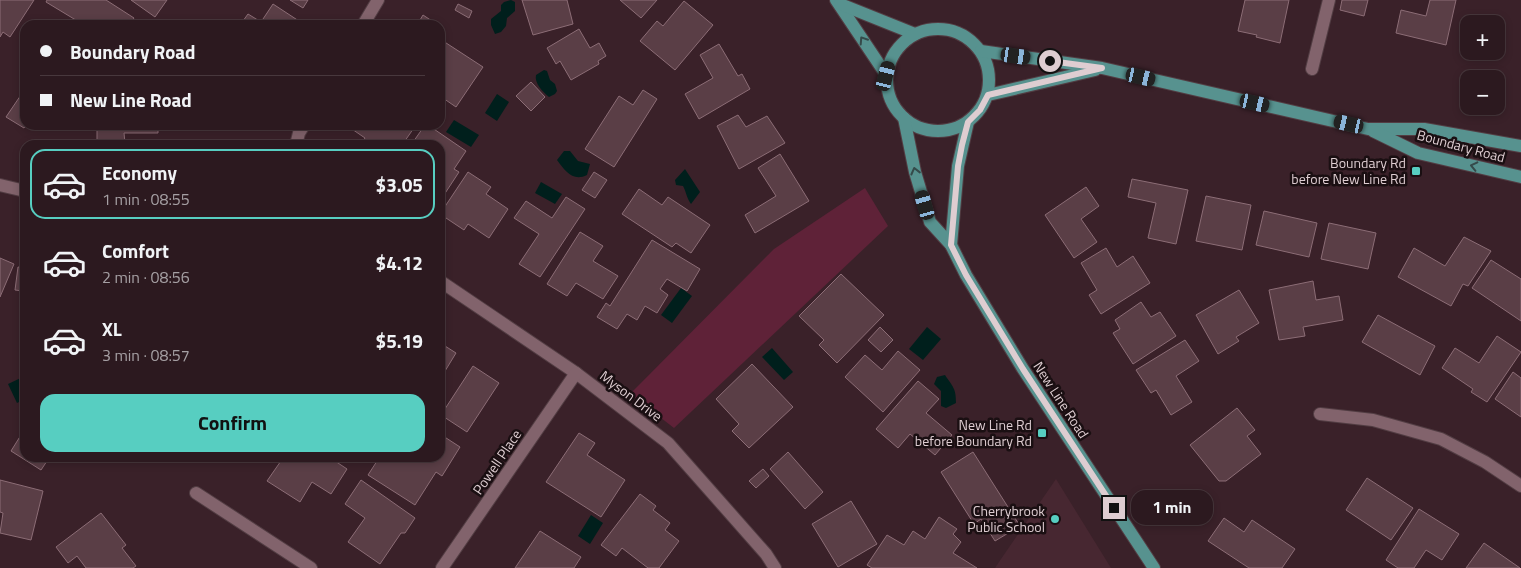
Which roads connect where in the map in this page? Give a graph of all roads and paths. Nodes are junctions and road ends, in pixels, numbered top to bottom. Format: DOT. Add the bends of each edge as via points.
graph roads {
  1 [pos="378,0"];
  2 [pos="1329,0"];
  3 [pos="838,2"];
  4 [pos="366,20"];
  5 [pos="915,34"];
  6 [pos="981,51"];
  7 [pos="1102,68"];
  8 [pos="1312,69"];
  9 [pos="886,76"];
  10 [pos="988,95"];
  11 [pos="904,118"];
  12 [pos="968,122"];
  13 [pos="1368,129"];
  14 [pos="1521,146"];
  15 [pos="1521,177"];
  16 [pos="0,185"];
  17 [pos="20,190"];
  18 [pos="951,245"];
  19 [pos="445,284"];
  20 [pos="576,373"];
  21 [pos="1320,414"];
  22 [pos="1521,486"];
  23 [pos="196,493"];
  24 [pos="311,568"];
  25 [pos="442,568"];
  26 [pos="775,568"];
  27 [pos="1154,568"];
  1 -- 4 [label="street"];
  2 -- 8 [label="street"];
  3 -- 5 [label="main road"];
  9 -- 3 [label="main road, one-way"];
  5 -- 6 [label="main road" via="933,29 951,30 968,38"];
  5 -- 9 [label="main road" via="891,59"];
  6 -- 7 [label="main road, Boundary Road"];
  6 -- 10 [label="main road" via="988,65"];
  7 -- 10 [label="main road, Boundary Road"];
  7 -- 13 [label="main road, Boundary Road"];
  9 -- 11 [label="main road" via="894,106"];
  10 -- 12 [label="main road"];
  11 -- 12 [label="main road" via="918,128 935,131 952,129"];
  18 -- 11 [label="main road, New Line Road, one-way" via="930,222"];
  12 -- 18 [label="main road" via="958,166"];
  13 -- 14 [label="main road, Boundary Road" via="1424,129"];
  15 -- 13 [label="main road, Boundary Road, one-way" via="1418,153"];
  16 -- 17 [label="street"];
  18 -- 27 [label="main road, New Line Road" via="1023,369"];
  19 -- 20 [label="street, Myson Drive"];
  20 -- 25 [label="street, Powell Place"];
  20 -- 26 [label="street, Myson Drive" via="668,443"];
  21 -- 22 [label="street" via="1373,420 1441,439"];
  23 -- 24 [label="street"];
}
